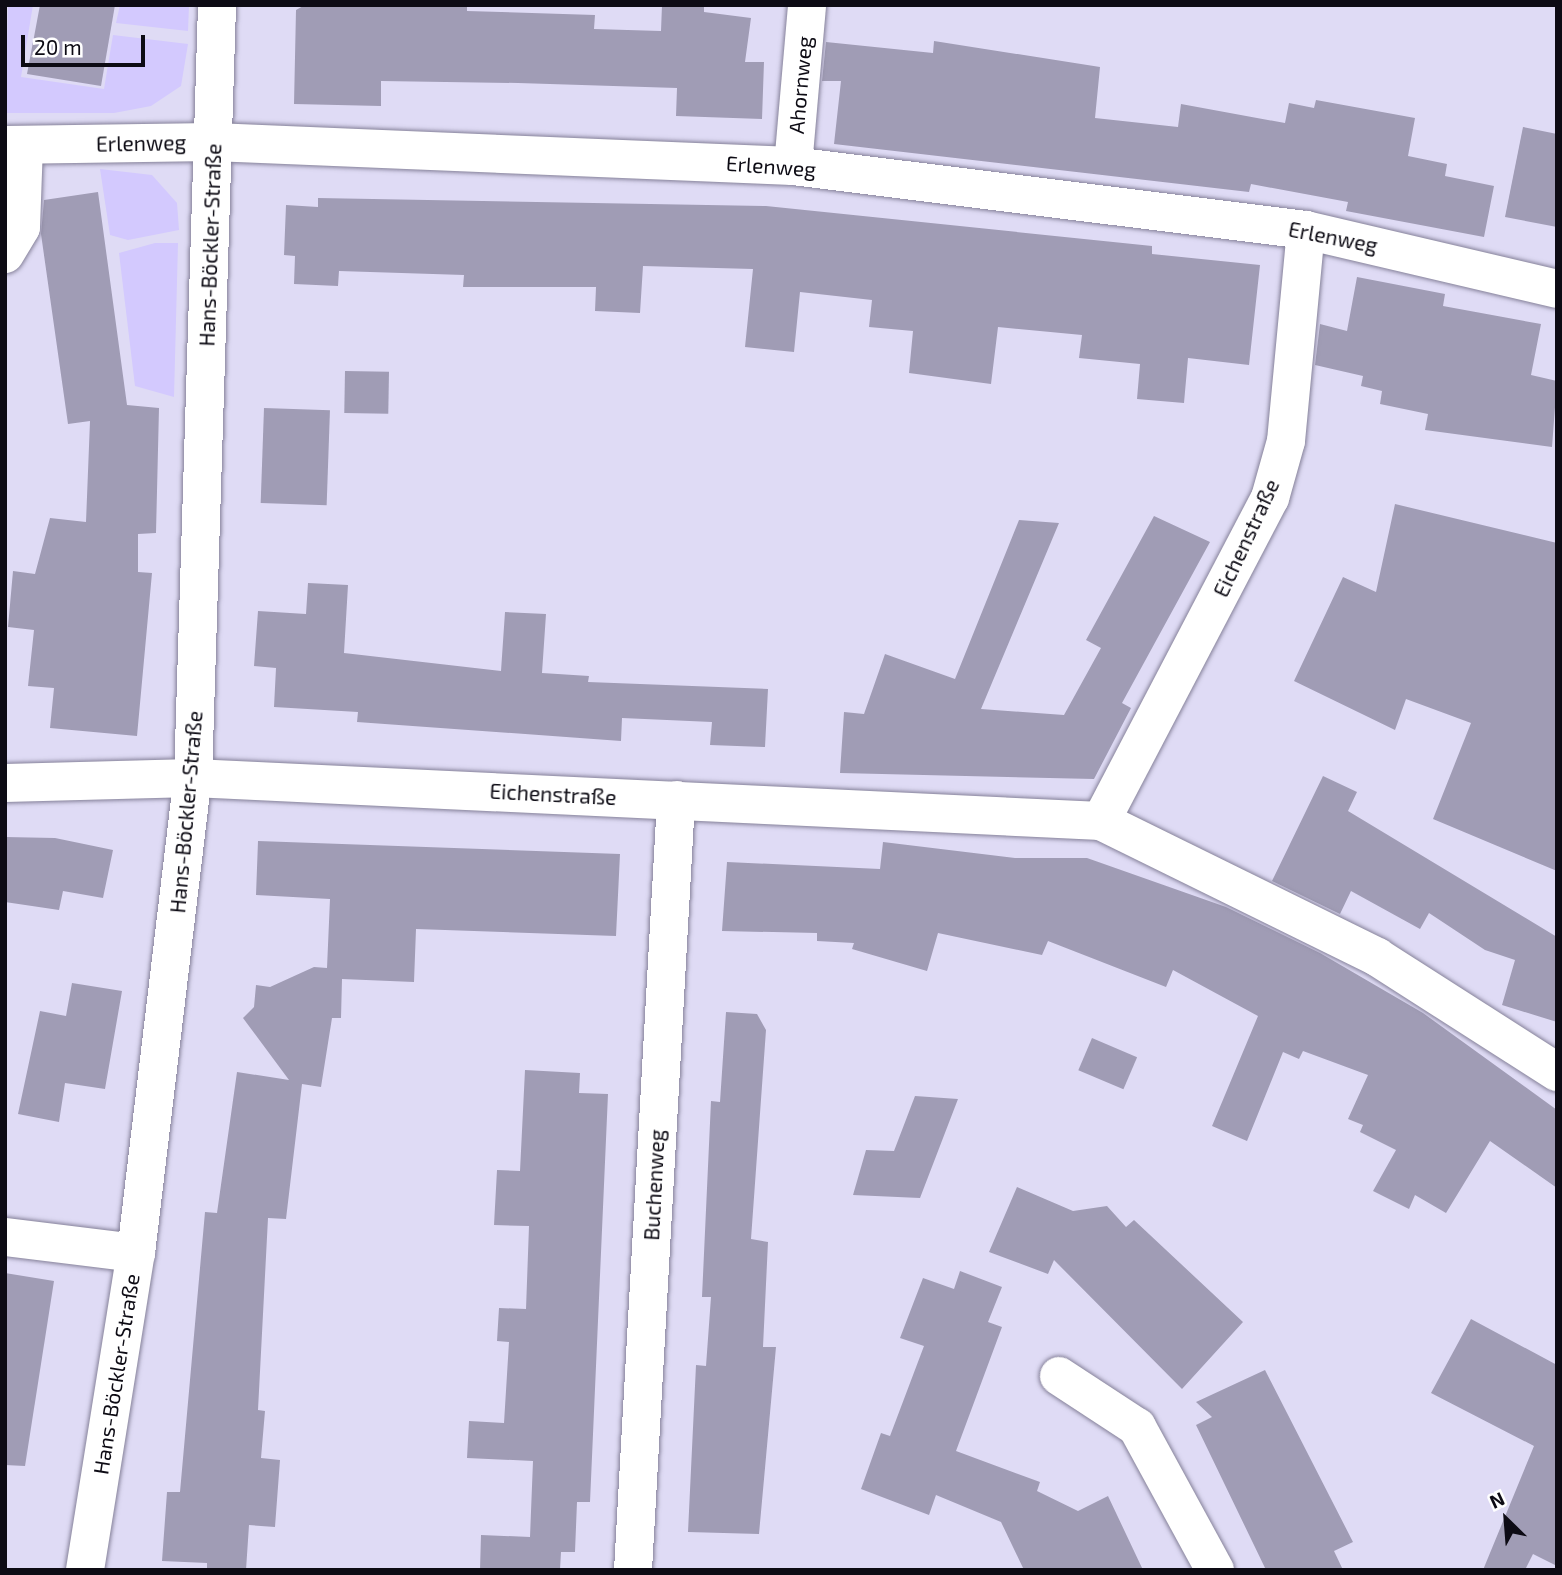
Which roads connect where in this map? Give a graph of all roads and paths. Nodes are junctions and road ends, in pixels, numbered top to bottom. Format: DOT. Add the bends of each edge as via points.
graph roads {
  1 [pos="217,5"];
  2 [pos="807,5"];
  3 [pos="213,142"];
  4 [pos="15,145"];
  5 [pos="793,166"];
  6 [pos="1307,230"];
  7 [pos="5,254"];
  8 [pos="1542,284"];
  9 [pos="194,778"];
  10 [pos="5,783"];
  11 [pos="676,800"];
  12 [pos="1101,821"];
  13 [pos="1557,1072"];
  14 [pos="5,1237"];
  15 [pos="136,1253"];
  16 [pos="1059,1376"];
  17 [pos="85,1570"];
  18 [pos="633,1570"];
  19 [pos="1215,1570"];
  1 -- 3 [label="street, Hans-Böckler-Straße"];
  2 -- 5 [label="street, Ahornweg"];
  3 -- 4 [label="street, Erlenweg"];
  3 -- 5 [label="street, Erlenweg"];
  3 -- 9 [label="street, Hans-Böckler-Straße"];
  4 -- 7 [label="street" via="21,227"];
  5 -- 6 [label="street, Erlenweg"];
  6 -- 8 [label="street, Erlenweg"];
  6 -- 12 [label="street, Eichenstraße" via="1286,441 1270,498"];
  9 -- 10 [label="street, Eichenstraße"];
  9 -- 11 [label="street, Eichenstraße"];
  9 -- 15 [label="street, Hans-Böckler-Straße"];
  11 -- 12 [label="street, Eichenstraße"];
  11 -- 18 [label="street, Buchenweg"];
  12 -- 13 [label="street, Eichenstraße" via="1377,957"];
  14 -- 15 [label="street"];
  15 -- 17 [label="street, Hans-Böckler-Straße"];
  16 -- 19 [label="street" via="1137,1427"];
}
